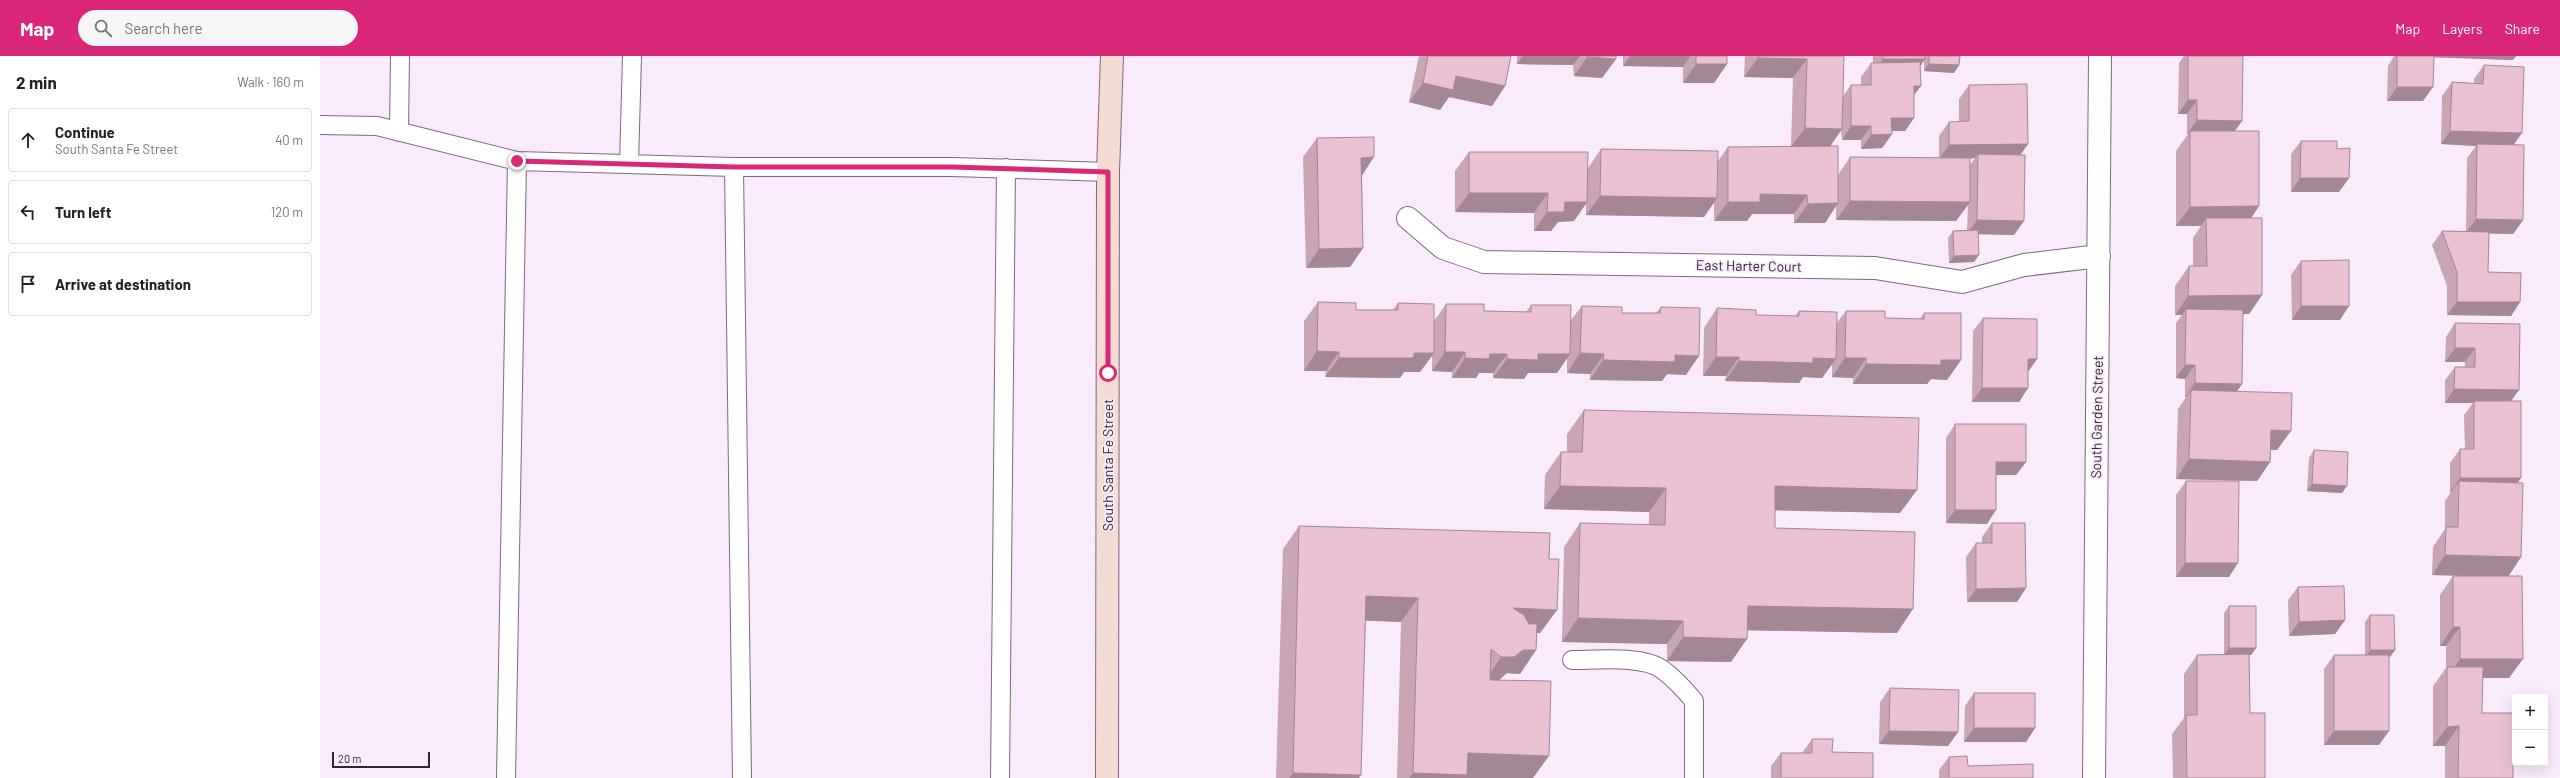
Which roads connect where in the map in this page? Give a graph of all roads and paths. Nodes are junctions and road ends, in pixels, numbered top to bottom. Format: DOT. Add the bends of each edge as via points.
graph roads {
  1 [pos="400,56"];
  2 [pos="632,56"];
  3 [pos="1112,56"];
  4 [pos="2100,56"];
  5 [pos="320,125"];
  6 [pos="399,132"];
  7 [pos="517,161"];
  8 [pos="629,164"];
  9 [pos="734,167"];
  10 [pos="1006,168"];
  11 [pos="1108,172"];
  12 [pos="1408,218"];
  13 [pos="2099,256"];
  14 [pos="1572,660"];
  15 [pos="506,778"];
  16 [pos="742,778"];
  17 [pos="1000,778"];
  18 [pos="1107,778"];
  19 [pos="1694,778"];
  20 [pos="2094,778"];
  1 -- 6 [label="lane"];
  2 -- 8 [label="lane"];
  3 -- 11 [label="street, South Santa Fe Street"];
  4 -- 13 [label="street, South Garden Street"];
  5 -- 6 [label="lane" via="377,126"];
  6 -- 7 [label="lane"];
  7 -- 8 [label="lane"];
  7 -- 15 [label="lane"];
  8 -- 9 [label="lane"];
  9 -- 10 [label="lane"];
  9 -- 16 [label="lane"];
  10 -- 11 [label="lane"];
  10 -- 17 [label="lane"];
  11 -- 18 [label="street, South Santa Fe Street"];
  12 -- 13 [label="street, East Harter Court" via="1443,248 1484,262 1875,268 1962,282 2024,265"];
  13 -- 20 [label="street, South Garden Street"];
  14 -- 19 [label="lane" via="1645,661 1662,669 1682,687 1694,701"];
}
